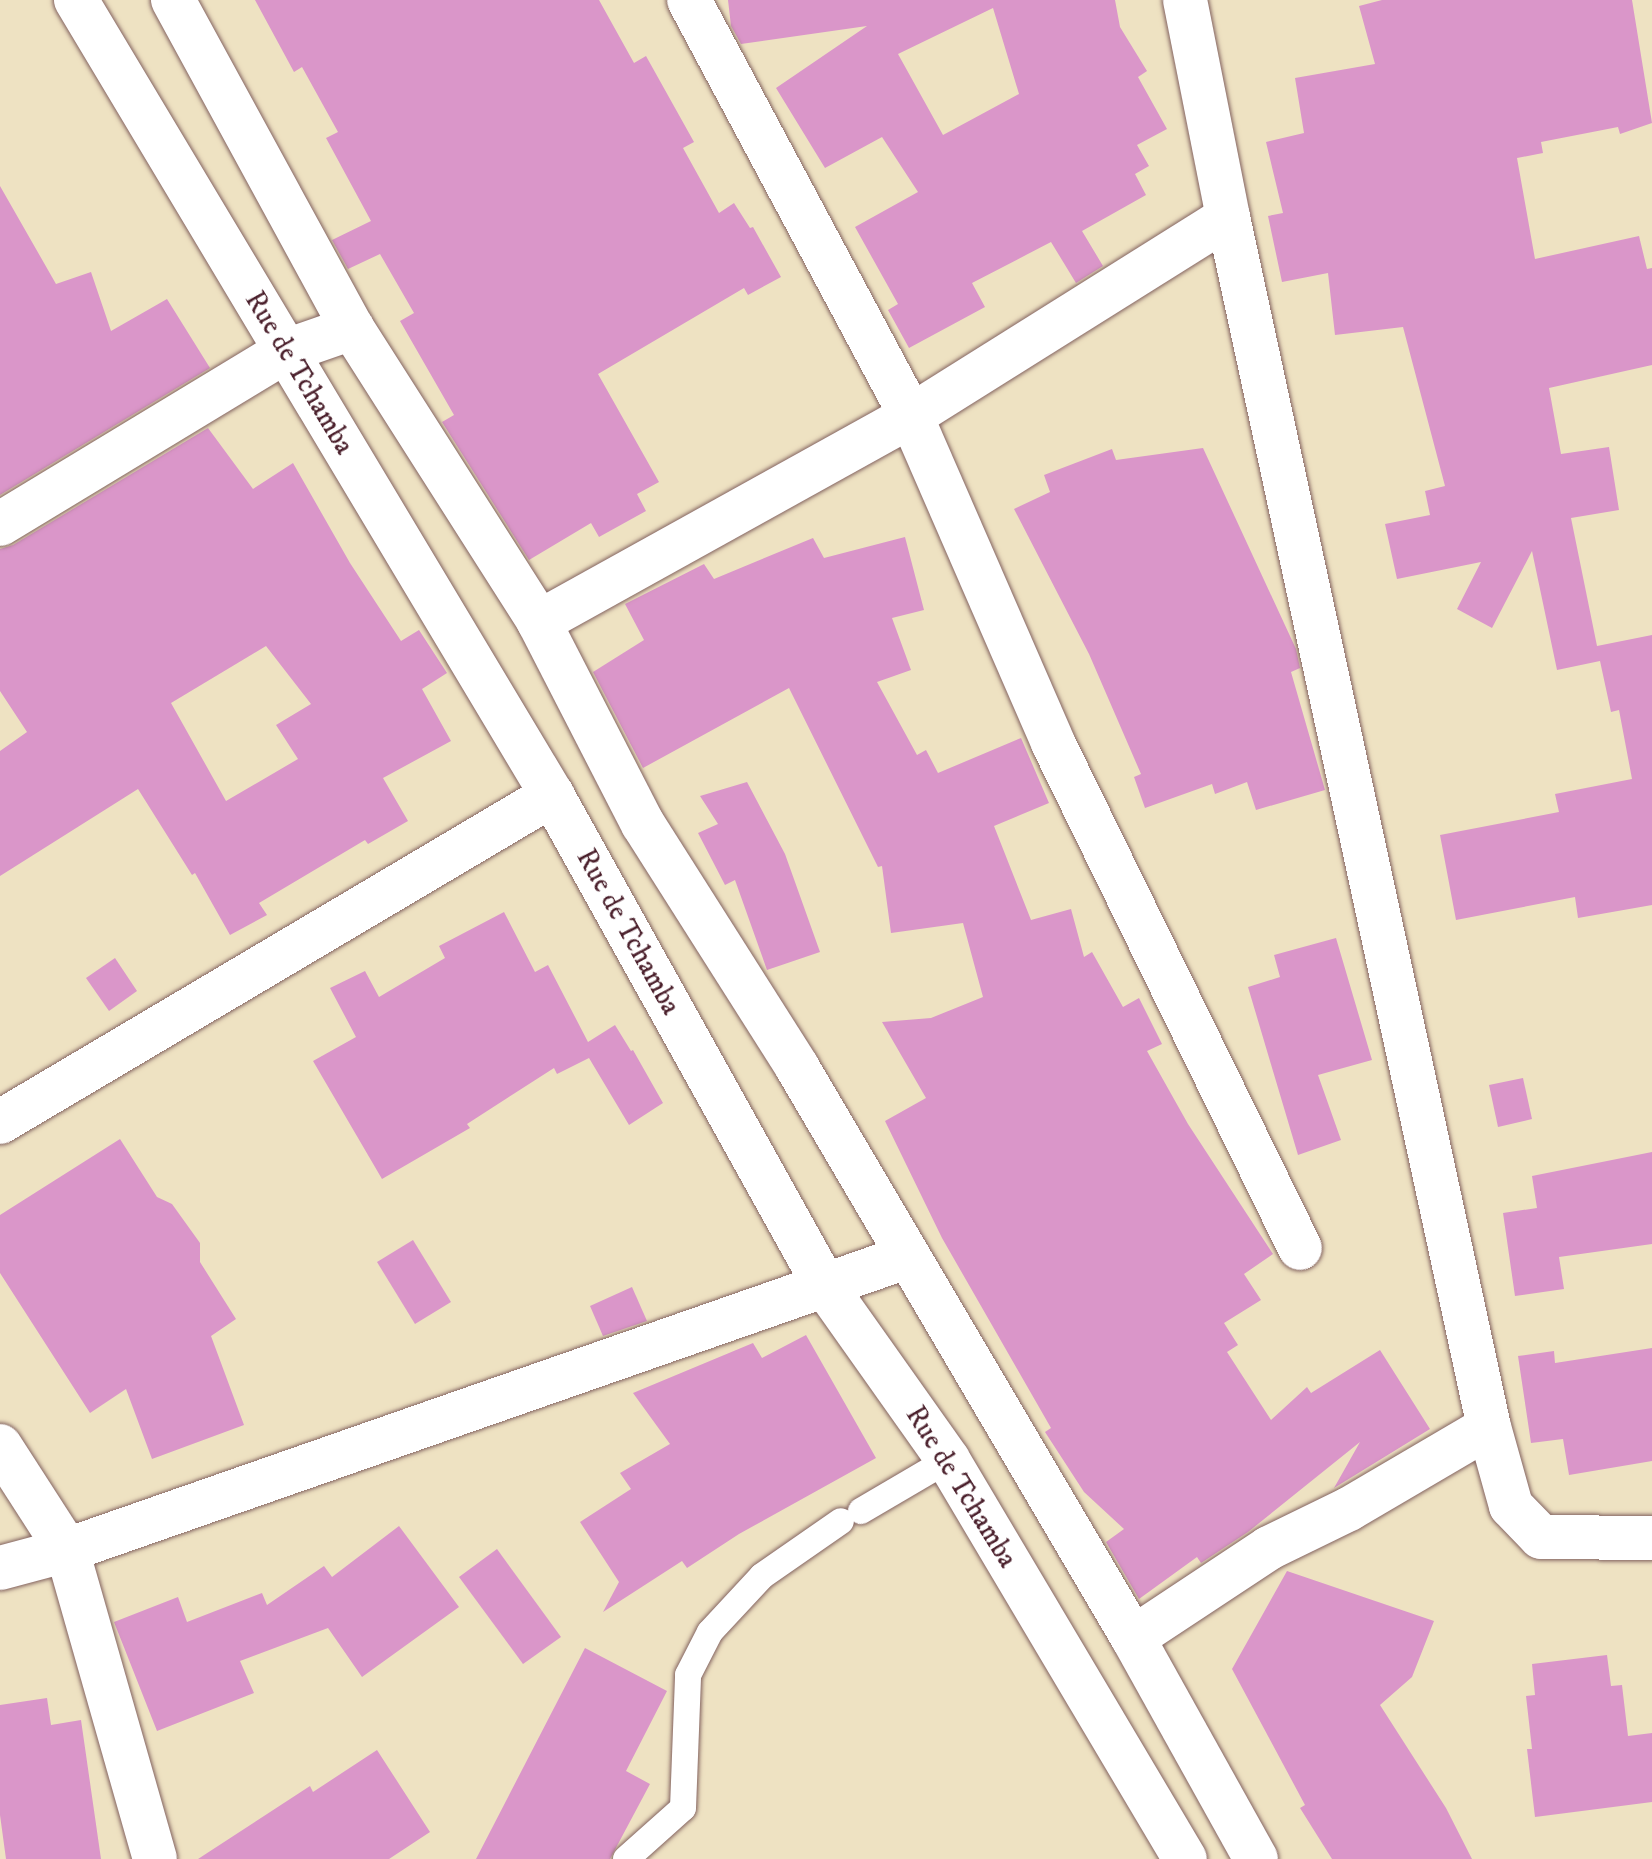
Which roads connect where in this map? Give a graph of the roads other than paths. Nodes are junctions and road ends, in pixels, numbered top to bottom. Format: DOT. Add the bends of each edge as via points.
graph roads {
  1 [pos="76,0"];
  2 [pos="173,0"];
  3 [pos="689,0"];
  4 [pos="1185,0"];
  5 [pos="1228,217"];
  6 [pos="352,328"];
  7 [pos="286,351"];
  8 [pos="911,416"];
  9 [pos="0,524"];
  10 [pos="539,622"];
  11 [pos="552,795"];
  12 [pos="0,1122"];
  13 [pos="1300,1248"];
  14 [pos="906,1257"];
  15 [pos="825,1286"];
  16 [pos="1489,1427"];
  17 [pos="0,1446"];
  18 [pos="948,1460"];
  19 [pos="1652,1538"];
  20 [pos="67,1550"];
  21 [pos="0,1568"];
  22 [pos="1133,1638"];
  23 [pos="155,1859"];
  24 [pos="626,1859"];
  25 [pos="1185,1859"];
  26 [pos="1256,1859"];
  1 -- 7 [label="street, Rue de Tchamba"];
  2 -- 6 [label="street"];
  3 -- 8 [label="street"];
  4 -- 5 [label="street"];
  5 -- 8 [label="street"];
  5 -- 16 [label="street"];
  6 -- 7 [label="street"];
  6 -- 10 [label="street"];
  7 -- 9 [label="street"];
  7 -- 11 [label="street, Rue de Tchamba"];
  8 -- 10 [label="street"];
  8 -- 13 [label="street" via="1053,743"];
  10 -- 14 [label="street" via="643,824 761,1007"];
  11 -- 12 [label="street"];
  11 -- 15 [label="street, Rue de Tchamba"];
  14 -- 15 [label="street"];
  14 -- 22 [label="street"];
  15 -- 18 [label="street, Rue de Tchamba"];
  15 -- 20 [label="street"];
  16 -- 19 [label="street" via="1511,1506 1541,1537"];
  16 -- 22 [label="street" via="1349,1509 1269,1548"];
  17 -- 20 [label="street"];
  18 -- 24 [label="lane" via="762,1576 710,1632 688,1675 683,1808"];
  18 -- 25 [label="street, Rue de Tchamba"];
  20 -- 21 [label="street"];
  20 -- 23 [label="street"];
  22 -- 26 [label="street"];
}
